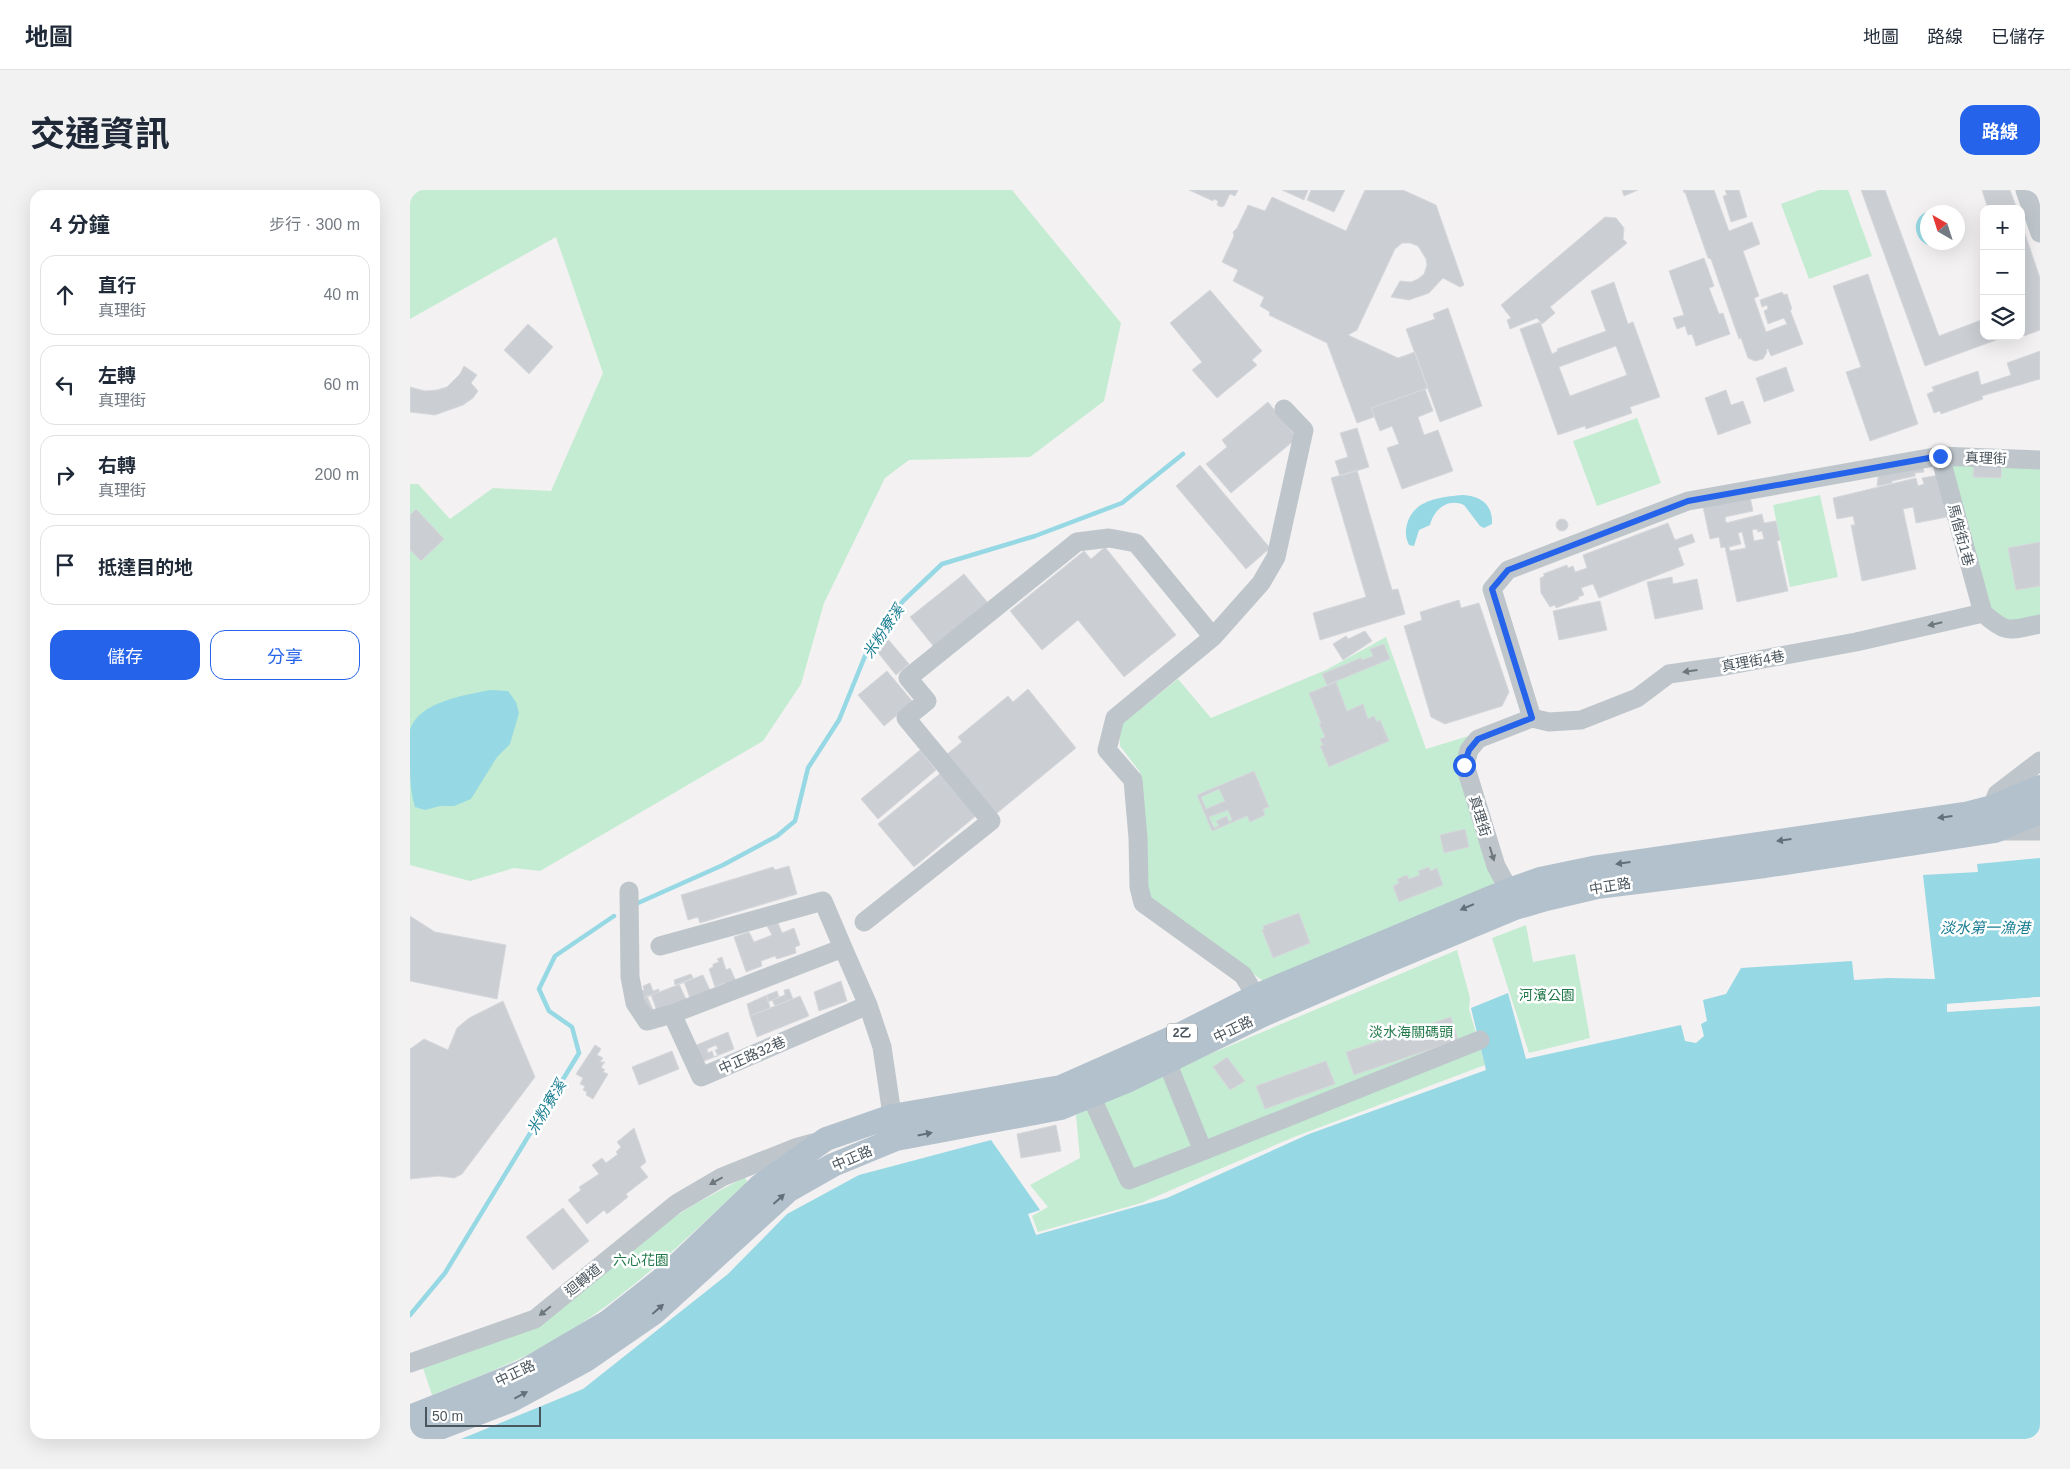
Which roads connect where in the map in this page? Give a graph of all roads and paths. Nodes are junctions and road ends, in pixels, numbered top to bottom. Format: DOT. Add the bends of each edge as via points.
graph roads {
  1 [pos="2025,190"];
  2 [pos="2040,234"];
  3 [pos="1284,409"];
  4 [pos="1940,456"];
  5 [pos="2040,460"];
  6 [pos="1983,613"];
  7 [pos="2040,624"];
  8 [pos="1213,637"];
  9 [pos="1532,718"];
  10 [pos="2040,762"];
  11 [pos="2040,787"];
  12 [pos="1992,807"];
  13 [pos="2040,812"];
  14 [pos="1995,831"];
  15 [pos="2040,831"];
  16 [pos="629,891"];
  17 [pos="1512,899"];
  18 [pos="864,922"];
  19 [pos="660,946"];
  20 [pos="843,948"];
  21 [pos="1256,996"];
  22 [pos="868,1005"];
  23 [pos="672,1014"];
  24 [pos="1480,1040"];
  25 [pos="1167,1062"];
  26 [pos="1095,1105"];
  27 [pos="892,1116"];
  28 [pos="826,1139"];
  29 [pos="896,1139"];
  30 [pos="1203,1151"];
  31 [pos="410,1363"];
  32 [pos="441,1416"];
  33 [pos="410,1417"];
  34 [pos="411,1439"];
  1 -- 2 [label="street"];
  3 -- 8 [label="street" via="1304,430 1276,557 1261,583"];
  4 -- 5 [label="street, 真理街"];
  4 -- 6 [label="street, 馬偕街1巷"];
  4 -- 9 [label="street, 真理街" via="1688,501 1508,570 1492,589"];
  6 -- 7 [label="street" via="2009,630"];
  6 -- 9 [label="street, 真理街4巷, one-way" via="1856,642 1669,674 1637,698 1581,720 1549,722"];
  8 -- 18 [label="street" via="1136,543 1109,538 1077,542 908,678 927,701 906,718 991,821"];
  8 -- 21 [label="street" via="1115,718 1107,750 1133,780 1142,903 1243,975"];
  9 -- 17 [label="street, 真理街, one-way" via="1478,739 1469,750 1464,765 1496,866"];
  10 -- 12 [label="street" via="1997,794"];
  11 -- 12 [label="main road, 2乙"];
  12 -- 14 [label="street"];
  12 -- 17 [label="main road, 中正路 / 2乙, one-way" via="1965,814 1593,868 1540,879"];
  13 -- 14 [label="main road, 2乙"];
  14 -- 15 [label="street, 中正路"];
  14 -- 17 [label="main road, 中正路 / 2乙" via="1765,866 1596,887 1546,899"];
  16 -- 23 [label="street" via="630,977 635,1003 647,1021"];
  17 -- 21 [label="main road, 中正路 / 2乙, one-way"];
  17 -- 25 [label="main road, 中正路 / 2乙"];
  19 -- 20 [label="street" via="823,901"];
  20 -- 22 [label="street"];
  20 -- 23 [label="street"];
  21 -- 27 [label="main road, 中正路 / 2乙" via="1060,1087"];
  22 -- 23 [label="street, 中正路32巷" via="701,1078"];
  22 -- 27 [label="street" via="882,1047"];
  24 -- 30 [label="street"];
  29 -- 25 [label="main road, 中正路 / 2乙, one-way" via="1061,1108"];
  25 -- 30 [label="street"];
  26 -- 30 [label="street" via="1129,1180"];
  27 -- 28 [label="main road, 中正路 / 2乙"];
  27 -- 29 [label="street"];
  28 -- 31 [label="street, 迴轉道, one-way" via="722,1177 676,1204 535,1319"];
  28 -- 32 [label="main road, 中正路 / 2乙" via="761,1185 666,1276 609,1321"];
  32 -- 29 [label="main road, 中正路 / 2乙, one-way" via="512,1400 586,1360 654,1313 789,1190 834,1165"];
  32 -- 33 [label="main road, 2乙"];
  32 -- 34 [label="main road, 2乙"];
}
